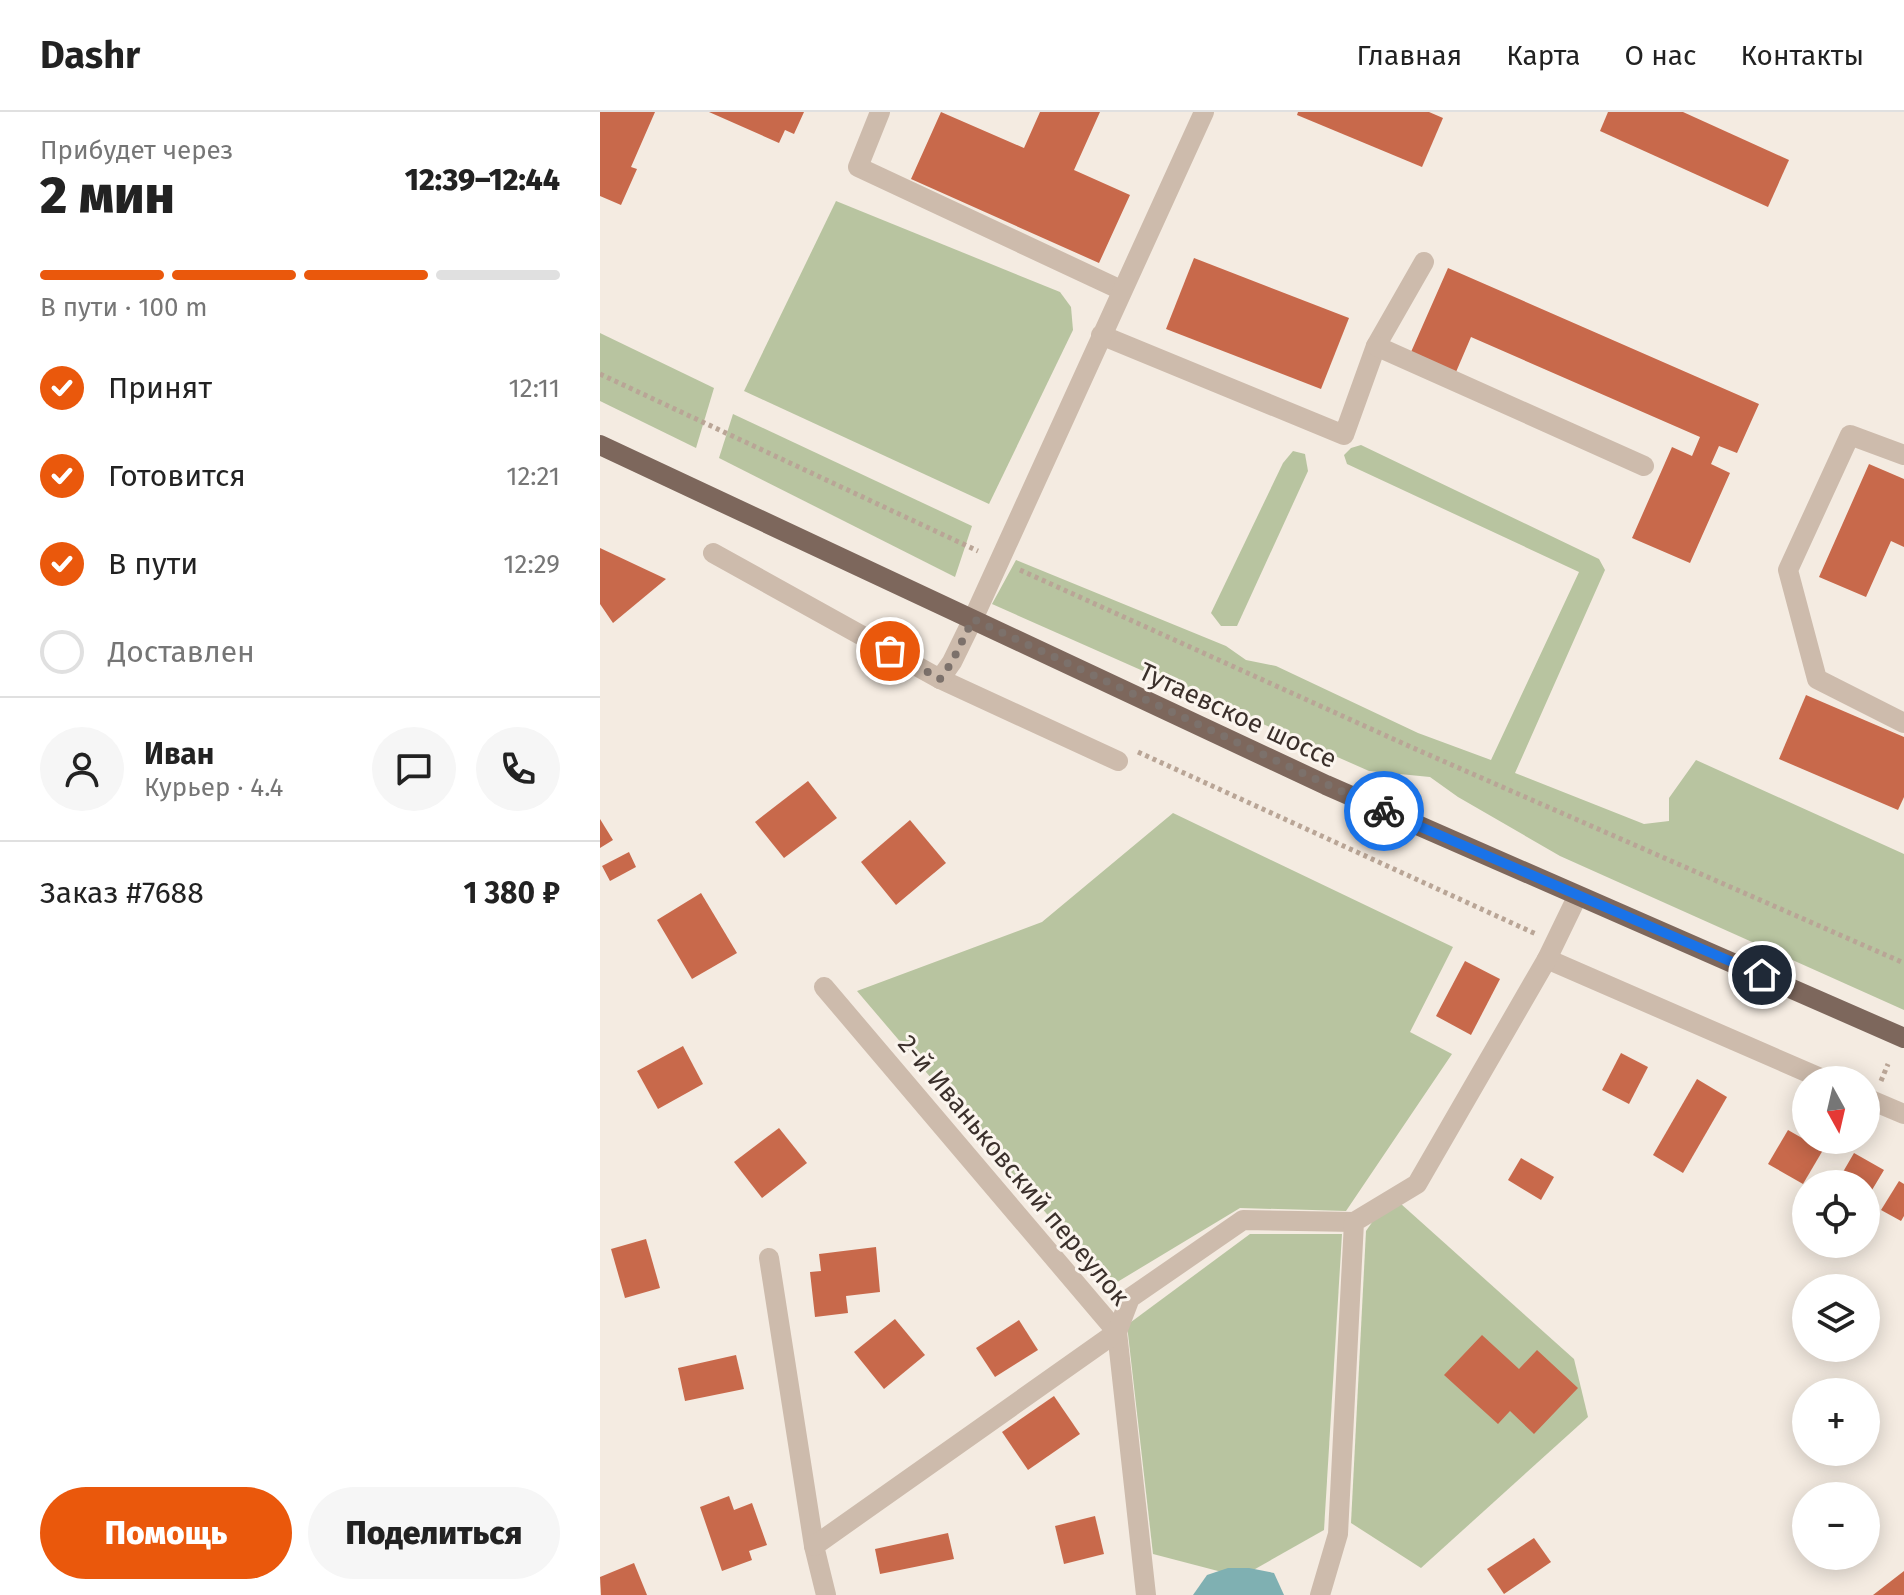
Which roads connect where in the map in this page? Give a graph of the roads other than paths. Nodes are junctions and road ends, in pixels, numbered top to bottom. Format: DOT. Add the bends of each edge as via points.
graph roads {
  1 [pos="880,112"];
  2 [pos="1204,112"];
  3 [pos="1424,262"];
  4 [pos="1121,290"];
  5 [pos="1101,335"];
  6 [pos="1376,346"];
  7 [pos="600,445"];
  8 [pos="1904,455"];
  9 [pos="1644,466"];
  10 [pos="713,553"];
  11 [pos="973,619"];
  12 [pos="940,679"];
  13 [pos="1904,723"];
  14 [pos="1118,761"];
  15 [pos="1577,897"];
  16 [pos="1547,959"];
  17 [pos="824,987"];
  18 [pos="1904,1038"];
  19 [pos="1793,1066"];
  20 [pos="1880,1096"];
  21 [pos="1904,1114"];
  22 [pos="1354,1222"];
  23 [pos="769,1258"];
  24 [pos="1117,1332"];
  25 [pos="814,1546"];
  26 [pos="826,1595"];
  27 [pos="1146,1595"];
  28 [pos="1320,1595"];
  1 -- 4 [label="street" via="858,167"];
  2 -- 4 [label="street"];
  3 -- 6 [label="street"];
  4 -- 5 [label="street"];
  5 -- 6 [label="street" via="1344,435"];
  5 -- 11 [label="street"];
  6 -- 9 [label="street"];
  7 -- 11 [label="main road, Тутаевское шоссе"];
  8 -- 13 [label="street" via="1850,435 1788,570 1817,679"];
  10 -- 12 [label="street"];
  11 -- 12 [label="street"];
  11 -- 15 [label="main road, Тутаевское шоссе"];
  12 -- 14 [label="street"];
  15 -- 16 [label="street"];
  15 -- 18 [label="main road, Тутаевское шоссе"];
  16 -- 19 [label="street"];
  16 -- 22 [label="street" via="1417,1184"];
  17 -- 24 [label="street, 2-й Иваньковский переулок"];
  20 -- 21 [label="street"];
  22 -- 24 [label="street" via="1243,1220 1130,1298"];
  22 -- 28 [label="street" via="1338,1534"];
  23 -- 25 [label="street"];
  24 -- 25 [label="street"];
  24 -- 27 [label="street, 2-й Иваньковский переулок"];
  25 -- 26 [label="street"];
}
